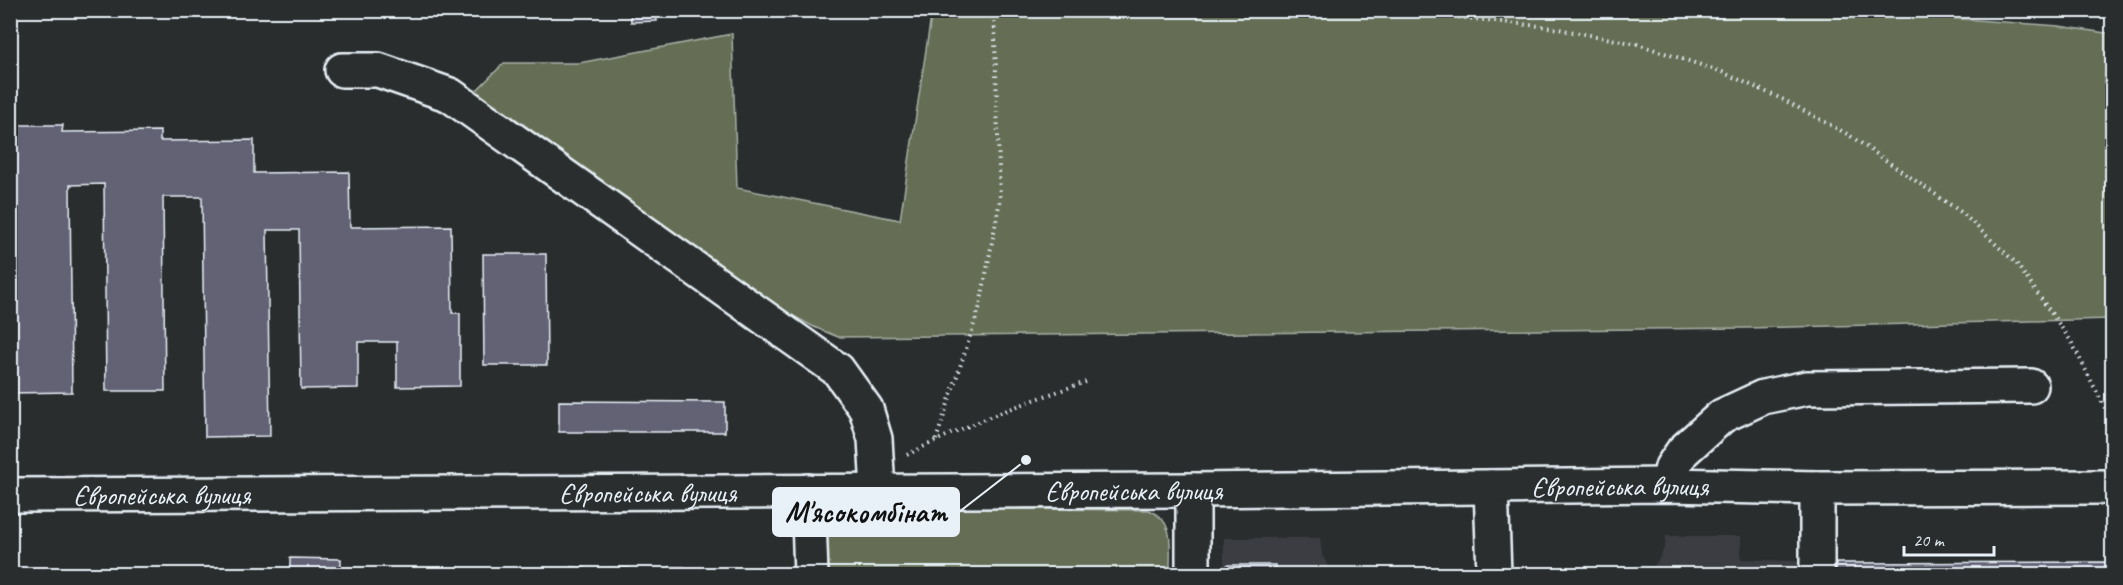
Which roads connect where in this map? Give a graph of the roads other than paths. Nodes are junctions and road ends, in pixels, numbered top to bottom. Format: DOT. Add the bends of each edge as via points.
graph roads {
  1 [pos="342,70"];
  2 [pos="2031,386"];
  3 [pos="877,480"];
  4 [pos="1668,484"];
  5 [pos="1491,486"];
  6 [pos="2112,487"];
  7 [pos="1817,488"];
  8 [pos="1194,490"];
  9 [pos="808,491"];
  10 [pos="10,495"];
  11 [pos="811,574"];
  12 [pos="1193,574"];
  13 [pos="1494,574"];
  14 [pos="1817,574"];
  1 -- 3 [label="main road" via="378,70 450,95 838,370 866,409 875,439"];
  2 -- 4 [label="main road" via="1807,388 1764,397 1722,416 1683,451 1672,467"];
  3 -- 8 [label="main road, Європейська вулиця"];
  3 -- 9 [label="main road, Європейська вулиця"];
  4 -- 5 [label="main road, Європейська вулиця"];
  4 -- 7 [label="main road, Європейська вулиця"];
  5 -- 8 [label="main road, Європейська вулиця"];
  5 -- 13 [label="main road"];
  6 -- 7 [label="main road, Європейська вулиця"];
  7 -- 14 [label="main road"];
  8 -- 12 [label="main road"];
  9 -- 10 [label="main road, Європейська вулиця"];
  9 -- 11 [label="main road"];
}
